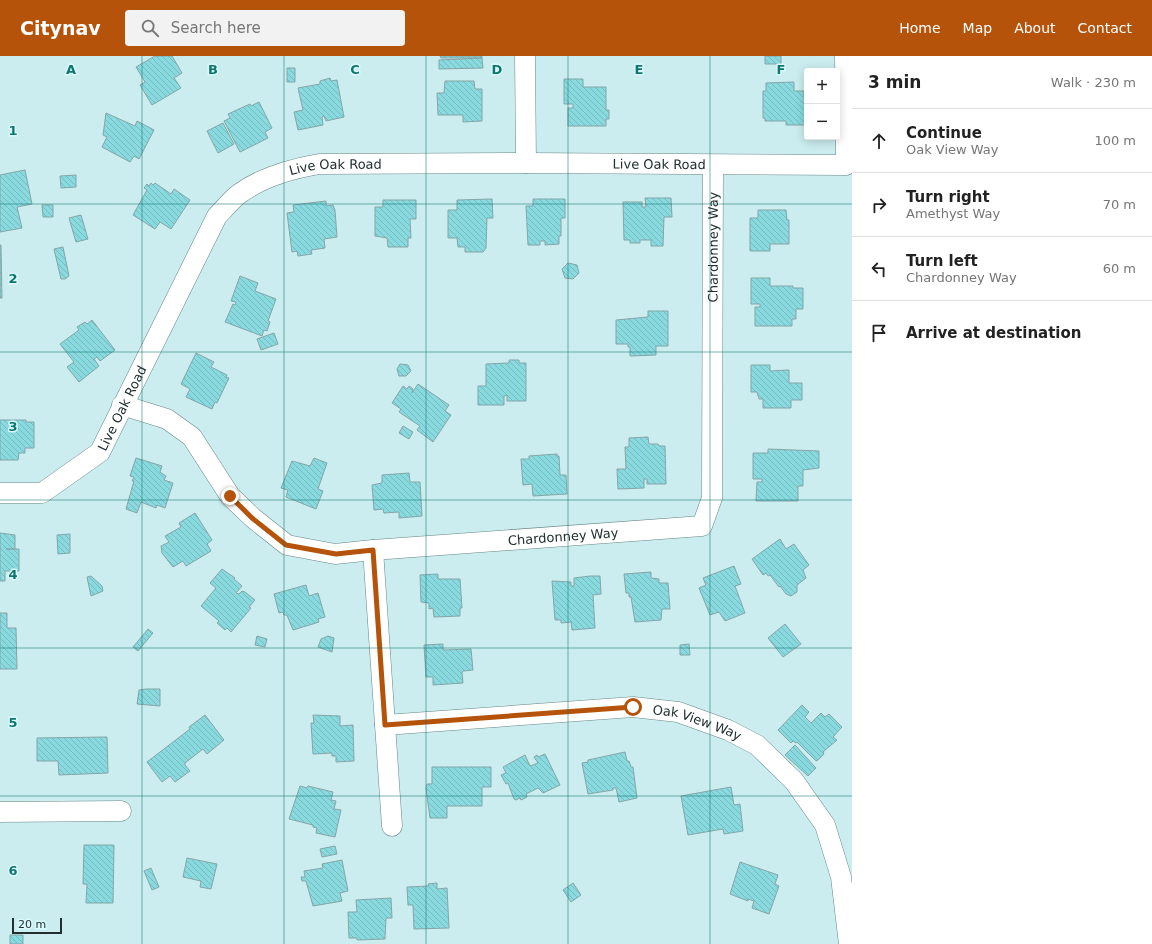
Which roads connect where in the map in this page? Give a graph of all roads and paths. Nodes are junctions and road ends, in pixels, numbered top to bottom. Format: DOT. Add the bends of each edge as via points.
graph roads {
  1 [pos="525,56"];
  2 [pos="845,56"];
  3 [pos="526,163"];
  4 [pos="713,165"];
  5 [pos="122,405"];
  6 [pos="0,493"];
  7 [pos="373,550"];
  8 [pos="385,725"];
  9 [pos="121,811"];
  10 [pos="0,812"];
  11 [pos="392,826"];
  12 [pos="848,944"];
  1 -- 3 [label="street"];
  2 -- 4 [label="street, Live Oak Road" via="846,165"];
  3 -- 4 [label="street, Live Oak Road"];
  3 -- 5 [label="street, Live Oak Road" via="319,164 289,169 262,180 238,194 217,216"];
  4 -- 7 [label="street, Chardonney Way" via="712,498 702,526"];
  5 -- 6 [label="street, Live Oak Road" via="100,452 42,493"];
  5 -- 7 [label="street, Chardonney Way" via="167,419 192,437 230,496 252,518 286,545 336,554"];
  7 -- 8 [label="street"];
  8 -- 11 [label="street"];
  8 -- 12 [label="street, Oak View Way" via="633,707 678,712 728,730 757,745 794,781 825,825 841,877"];
  9 -- 10 [label="street"];
}
